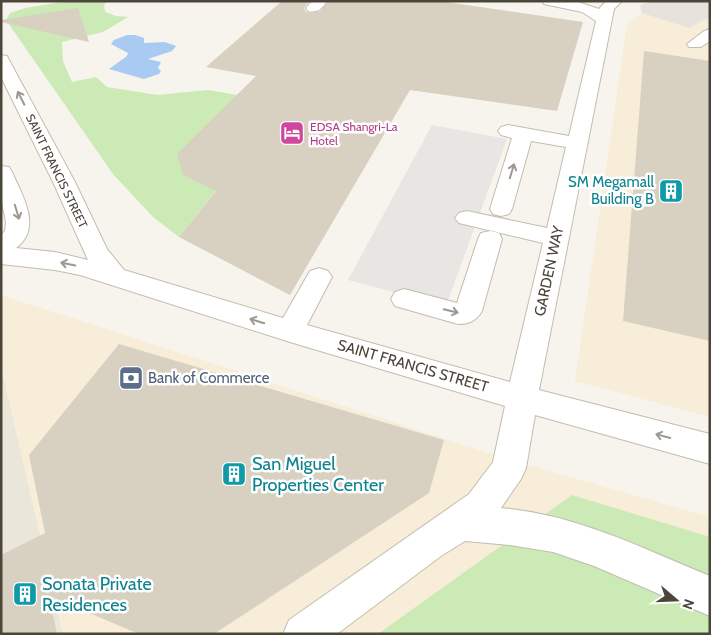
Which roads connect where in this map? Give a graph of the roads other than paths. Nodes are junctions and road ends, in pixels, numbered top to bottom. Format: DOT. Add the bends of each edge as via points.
graph roads {
  1 [pos="549,1"];
  2 [pos="615,1"];
  3 [pos="604,21"];
  4 [pos="710,34"];
  5 [pos="694,44"];
  6 [pos="1,60"];
  7 [pos="577,143"];
  8 [pos="1,172"];
  9 [pos="500,209"];
  10 [pos="466,218"];
  11 [pos="557,238"];
  12 [pos="490,239"];
  13 [pos="1,247"];
  14 [pos="1,255"];
  15 [pos="319,277"];
  16 [pos="117,279"];
  17 [pos="404,299"];
  18 [pos="290,331"];
  19 [pos="523,398"];
  20 [pos="710,449"];
  21 [pos="461,523"];
  22 [pos="710,596"];
  23 [pos="303,634"];
  1 -- 3 [label="street" via="592,11"];
  2 -- 3 [label="street, GARDEN WAY" via="607,8"];
  3 -- 7 [label="street, GARDEN WAY"];
  4 -- 5 [label="street"];
  16 -- 6 [label="street, SAINT FRANCIS STREET, one-way" via="102,264 93,248 74,201"];
  9 -- 7 [label="street, one-way" via="515,132"];
  7 -- 11 [label="street, GARDEN WAY"];
  8 -- 13 [label="street, one-way" via="19,216 19,228 14,237"];
  10 -- 11 [label="street"];
  11 -- 19 [label="street, GARDEN WAY"];
  17 -- 12 [label="street, one-way" via="464,314 468,311"];
  16 -- 14 [label="street, SAINT FRANCIS STREET, one-way" via="64,263"];
  15 -- 18 [label="street"];
  18 -- 16 [label="street, SAINT FRANCIS STREET, one-way"];
  18 -- 19 [label="street, SAINT FRANCIS STREET"];
  20 -- 19 [label="street, SAINT FRANCIS STREET, one-way"];
  19 -- 21 [label="street, GARDEN WAY" via="509,468 482,506"];
  21 -- 22 [label="street" via="553,534 596,548"];
  21 -- 23 [label="street, GARDEN WAY" via="428,543"];
}
